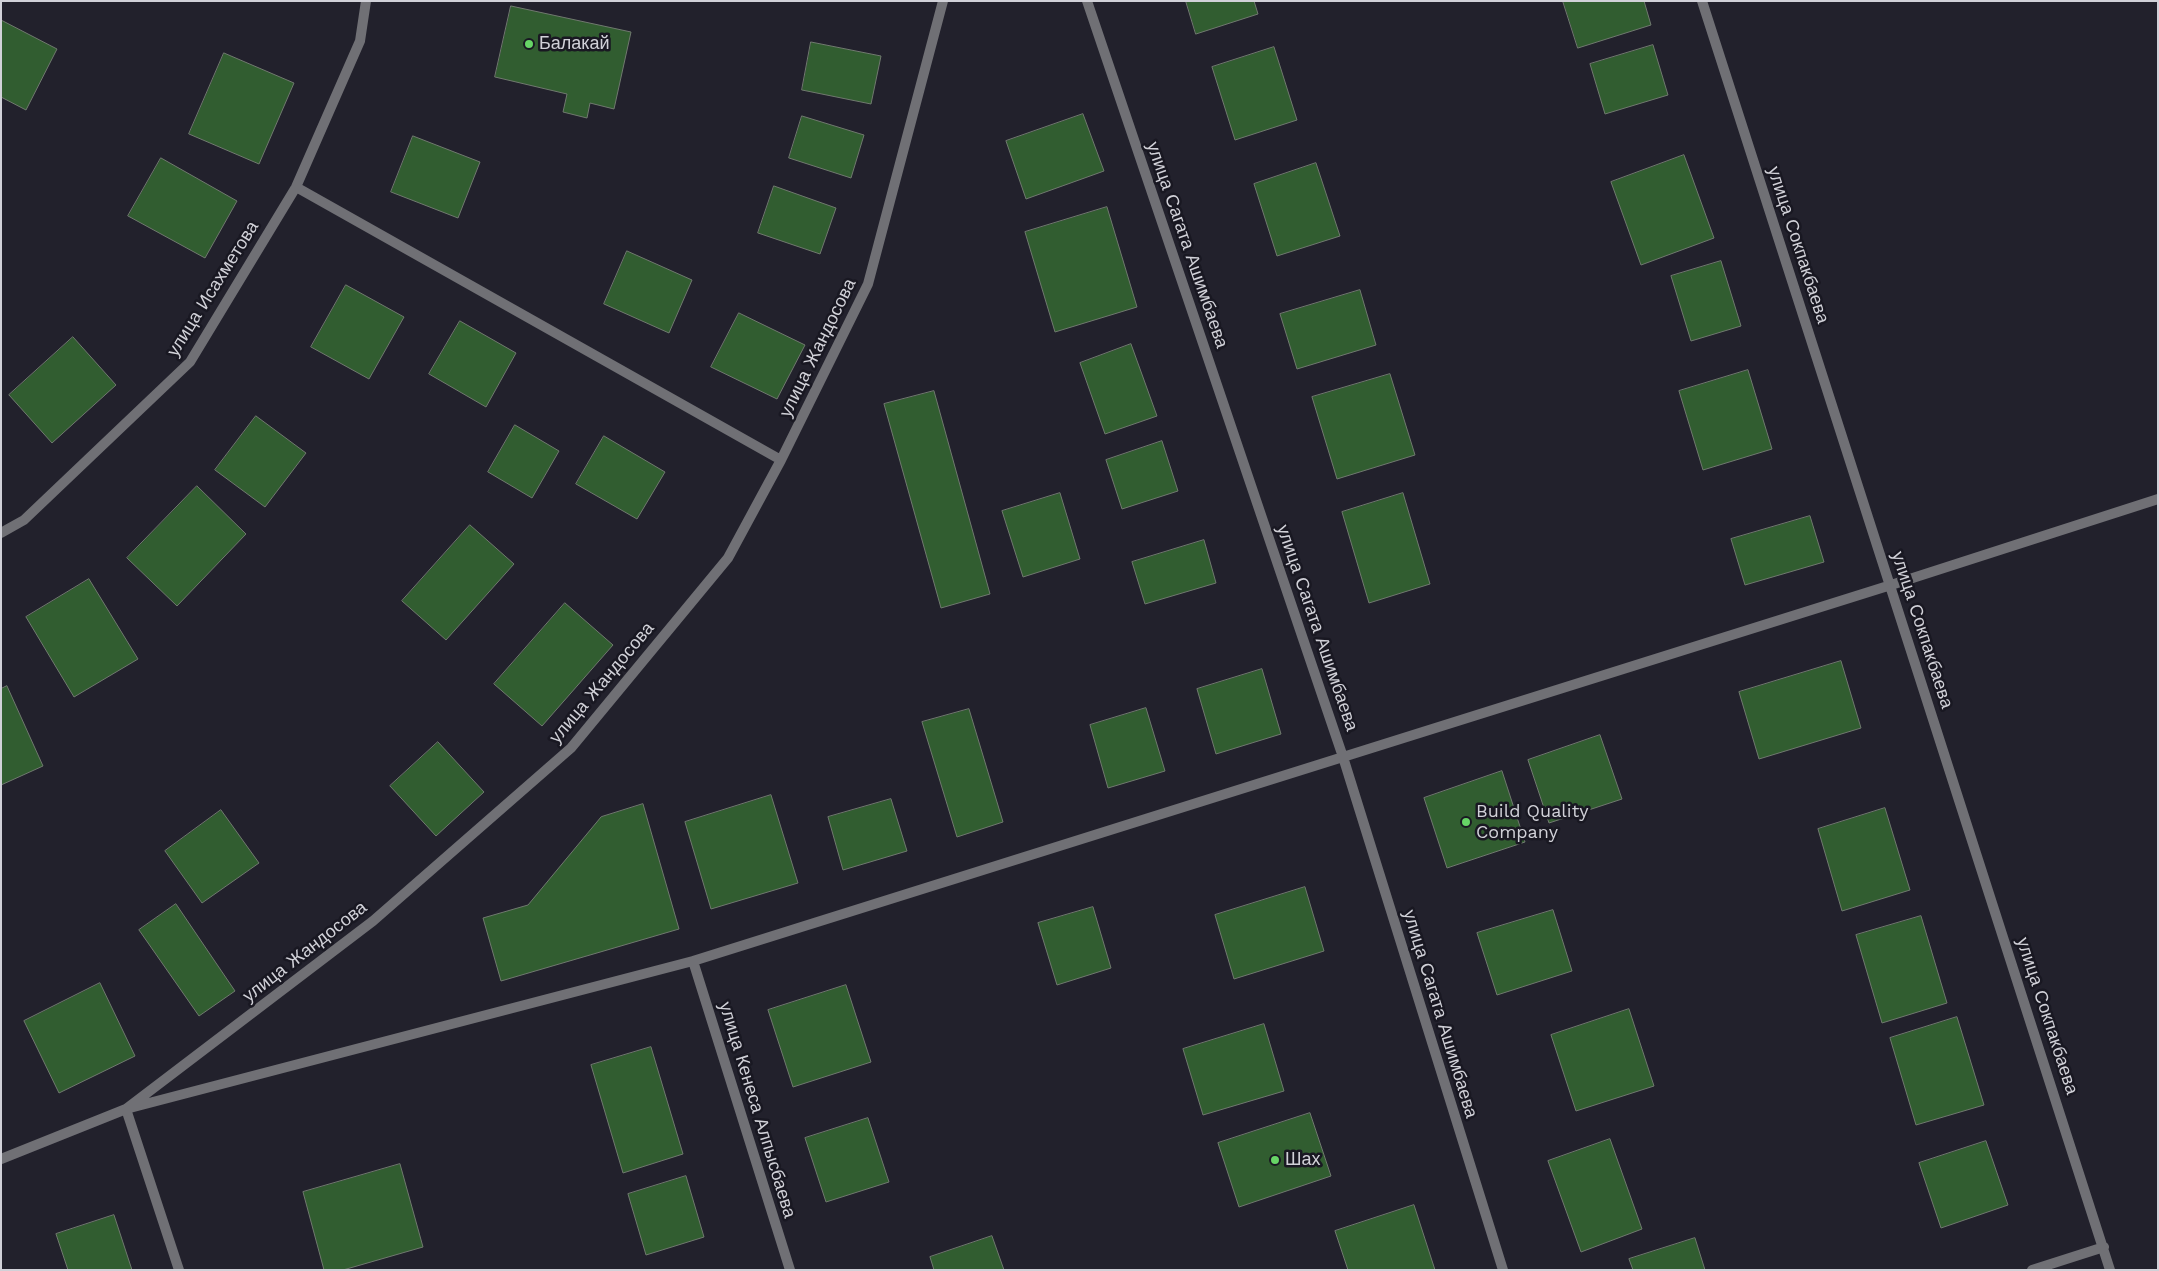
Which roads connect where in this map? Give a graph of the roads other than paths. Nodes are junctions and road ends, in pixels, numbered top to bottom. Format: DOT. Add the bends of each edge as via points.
graph roads {
  1 [pos="366,1"];
  2 [pos="944,1"];
  3 [pos="1087,1"];
  4 [pos="1702,1"];
  5 [pos="296,187"];
  6 [pos="781,460"];
  7 [pos="2158,499"];
  8 [pos="1,533"];
  9 [pos="1891,585"];
  10 [pos="1343,757"];
  11 [pos="693,961"];
  12 [pos="126,1109"];
  13 [pos="1,1159"];
  14 [pos="2104,1247"];
  15 [pos="178,1270"];
  16 [pos="790,1270"];
  17 [pos="1503,1270"];
  18 [pos="2032,1270"];
  19 [pos="2110,1270"];
  1 -- 5 [label="street, улица Исахметова" via="360,41"];
  2 -- 6 [label="street, улица Жандосова" via="868,284"];
  3 -- 10 [label="street, улица Сагата Ашимбаева"];
  4 -- 9 [label="street, улица Сокпакбаева"];
  5 -- 6 [label="street"];
  5 -- 8 [label="street, улица Исахметова" via="190,362 24,520"];
  6 -- 12 [label="street, улица Жандосова" via="728,558 571,748 373,921"];
  7 -- 9 [label="street"];
  9 -- 10 [label="street"];
  9 -- 14 [label="street, улица Сокпакбаева"];
  10 -- 11 [label="street"];
  10 -- 17 [label="street, улица Сагата Ашимбаева"];
  11 -- 12 [label="street"];
  11 -- 16 [label="street, улица Кенеса Алпысбаева"];
  12 -- 13 [label="street, улица Жандосова"];
  12 -- 15 [label="street"];
  14 -- 18 [label="street"];
  14 -- 19 [label="street, улица Сокпакбаева"];
}
